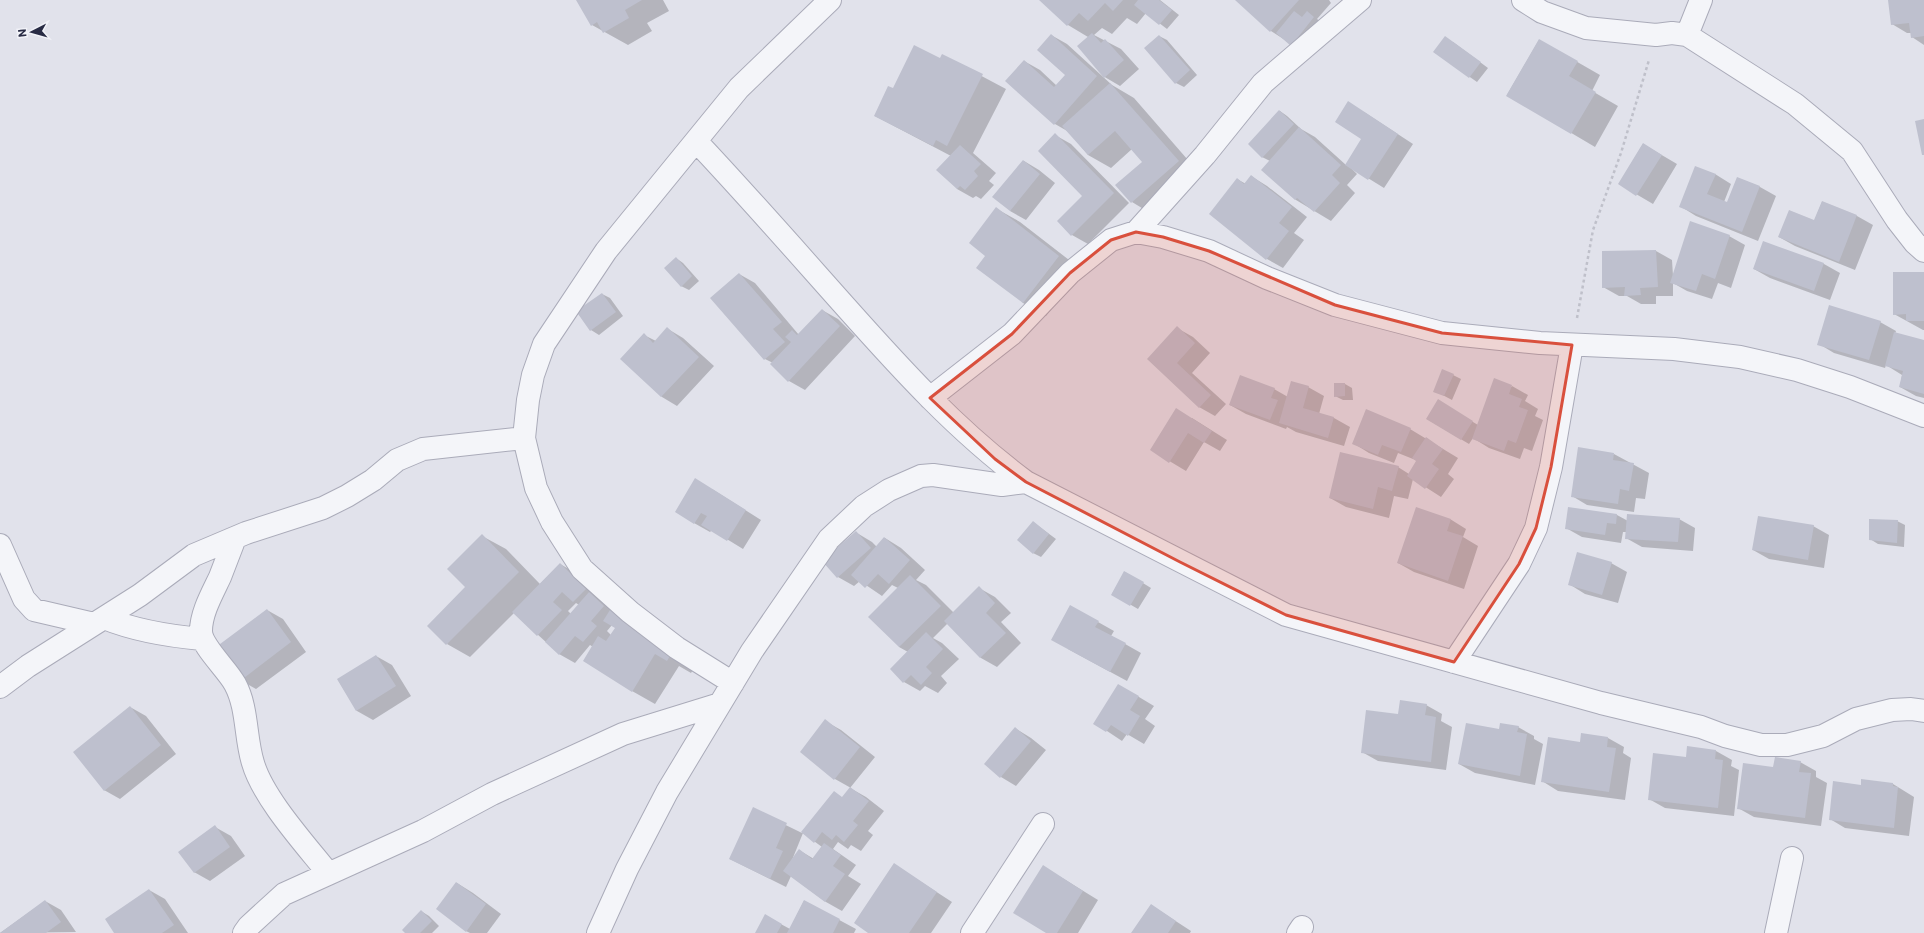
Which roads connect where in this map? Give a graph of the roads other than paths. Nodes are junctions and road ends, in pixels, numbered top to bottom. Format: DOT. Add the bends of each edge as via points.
graph roads {
  1 [pos="1360,0"];
  2 [pos="1523,0"];
  3 [pos="1701,0"];
  4 [pos="818,4"];
  5 [pos="1687,35"];
  6 [pos="696,141"];
  7 [pos="1136,232"];
  8 [pos="1924,251"];
  9 [pos="1572,344"];
  10 [pos="930,398"];
  11 [pos="1924,416"];
  12 [pos="524,438"];
  13 [pos="1026,482"];
  14 [pos="235,538"];
  15 [pos="0,545"];
  16 [pos="99,621"];
  17 [pos="202,639"];
  18 [pos="1454,662"];
  19 [pos="733,683"];
  20 [pos="0,687"];
  21 [pos="720,704"];
  22 [pos="1924,711"];
  23 [pos="1043,824"];
  24 [pos="1792,858"];
  25 [pos="328,872"];
  26 [pos="244,933"];
  27 [pos="598,933"];
  28 [pos="972,933"];
  29 [pos="1776,933"];
  1 -- 7 [label="street" via="1263,83 1205,155"];
  2 -- 5 [label="street" via="1542,12 1586,28 1656,35"];
  3 -- 5 [label="street"];
  4 -- 6 [label="street" via="739,88"];
  5 -- 8 [label="street" via="1796,104 1852,151 1897,220 1914,243"];
  6 -- 10 [label="street"];
  6 -- 12 [label="street" via="606,251 544,344 532,375"];
  7 -- 9 [label="street" via="1163,236 1209,251 1335,306 1442,333 1540,344"];
  7 -- 10 [label="street" via="1111,240 1070,273 1012,334"];
  9 -- 11 [label="street" via="1674,349 1740,357 1835,382"];
  9 -- 18 [label="street" via="1551,467 1536,528 1519,564"];
  10 -- 13 [label="street" via="995,459"];
  12 -- 14 [label="street" via="423,449 397,460 373,480 323,508"];
  12 -- 19 [label="street" via="536,488 552,522 582,569 630,612 677,648"];
  13 -- 18 [label="street" via="1286,615"];
  13 -- 19 [label="street" via="1002,485 950,476 927,475 889,490 864,506 829,539"];
  14 -- 16 [label="street" via="194,555 140,595"];
  14 -- 17 [label="street" via="201,624"];
  15 -- 16 [label="street" via="19,589 34,610"];
  16 -- 17 [label="street" via="172,636"];
  16 -- 20 [label="street"];
  17 -- 25 [label="street" via="235,684 246,723 252,762 258,778"];
  18 -- 22 [label="street" via="1761,744 1787,745 1823,736 1856,719 1892,710"];
  19 -- 21 [label="street"];
  21 -- 25 [label="street" via="623,734 492,794 423,831"];
  21 -- 27 [label="street" via="667,792 627,869"];
  23 -- 28 [label="street"];
  24 -- 29 [label="street"];
  25 -- 26 [label="street" via="284,894"];
}
